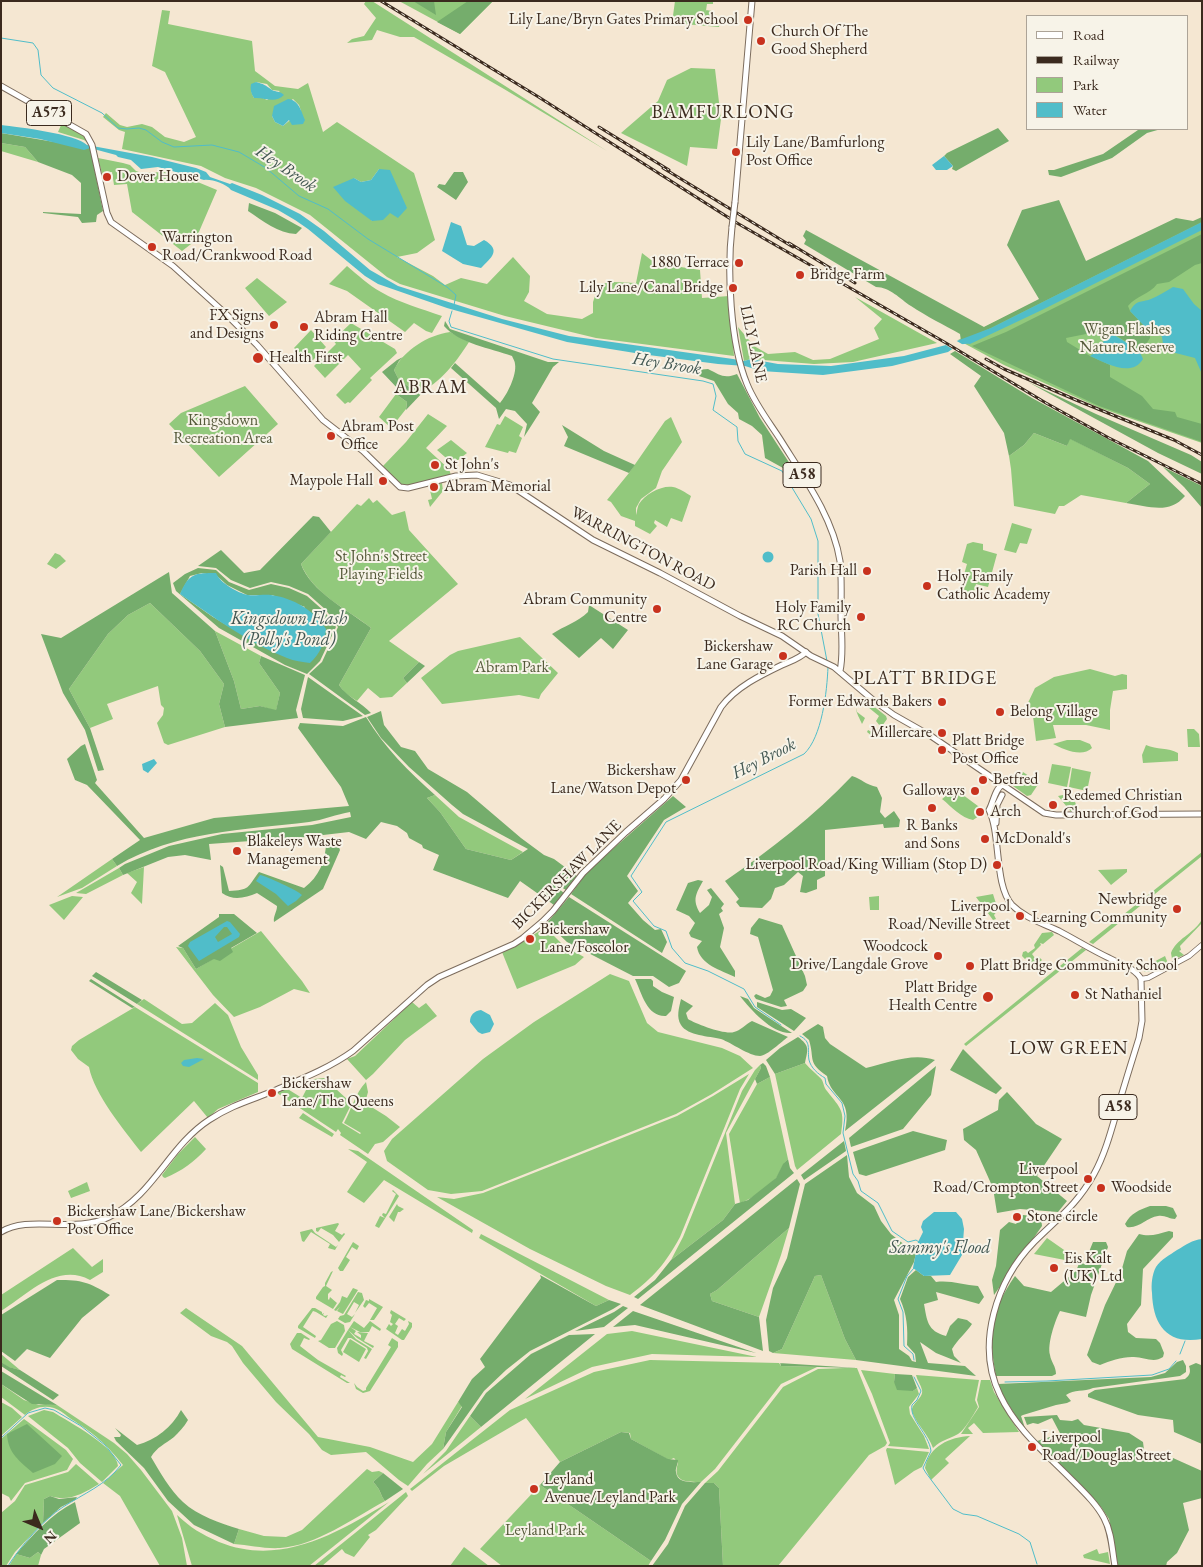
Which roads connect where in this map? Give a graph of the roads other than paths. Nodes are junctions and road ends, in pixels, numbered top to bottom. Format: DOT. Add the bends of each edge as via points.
graph roads {
  1 [pos="752,1"];
  2 [pos="1,86"];
  3 [pos="806,652"];
  4 [pos="840,671"];
  5 [pos="989,776"];
  6 [pos="1002,785"];
  7 [pos="998,790"];
  8 [pos="1005,792"];
  9 [pos="994,810"];
  10 [pos="1202,814"];
  11 [pos="1202,945"];
  12 [pos="1141,979"];
  13 [pos="1,1232"];
  14 [pos="1115,1566"];
  1 -- 4 [label="main road, LILY LANE / A58, bridge" via="730,254 734,323 743,371 754,400 821,506 835,544 840,561 841,586"];
  2 -- 3 [label="main road, WARRINGTON ROAD / A573" via="88,136 111,222 161,256 194,285 257,345 322,420 363,451 399,486 406,488 477,474 492,478 519,490 593,540 782,636"];
  3 -- 4 [label="main road, WARRINGTON ROAD / A573"];
  3 -- 13 [label="main road, BICKERSHAW LANE" via="750,682 727,700 682,780 583,872 553,911 524,938 432,982 341,1060 224,1109 175,1152 147,1188 123,1210 100,1222 72,1226 14,1225"];
  4 -- 5 [label="main road, WARRINGTON ROAD" via="887,710"];
  5 -- 6 [label="main road, WARRINGTON ROAD"];
  5 -- 7 [label="main road"];
  6 -- 7 [label="main road"];
  6 -- 8 [label="main road, WARRINGTON ROAD" via="1005,785"];
  7 -- 8 [label="main road"];
  7 -- 9 [label="main road"];
  8 -- 9 [label="main road"];
  8 -- 10 [label="main road" via="1051,815"];
  9 -- 12 [label="main road" via="1003,883 1012,904 1032,919 1130,969"];
  11 -- 12 [label="street" via="1189,956"];
  12 -- 14 [label="main road, A58" via="1139,1038 1102,1157 1088,1185 1072,1206 1020,1260 995,1308 990,1337 992,1371 1003,1402 1024,1433 1101,1513 1110,1534"];
}
